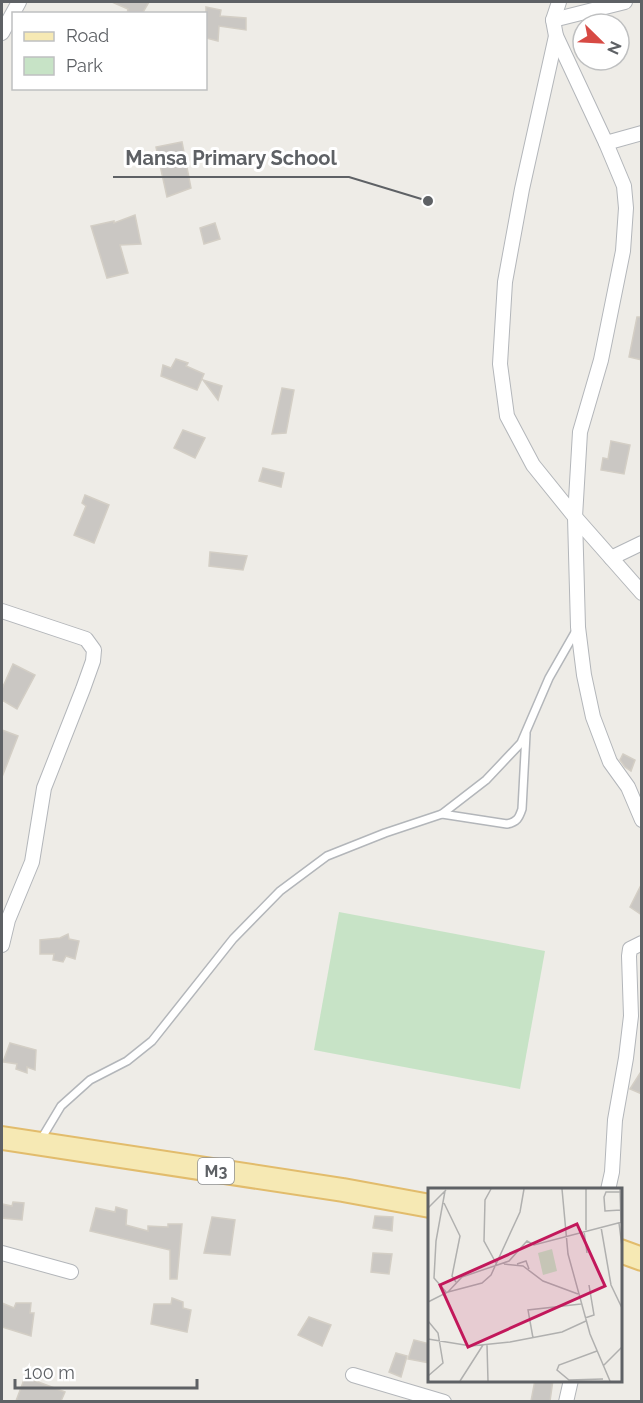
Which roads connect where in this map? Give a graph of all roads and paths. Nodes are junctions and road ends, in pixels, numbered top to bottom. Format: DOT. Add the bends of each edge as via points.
graph roads {
  1 [pos="559,2"];
  2 [pos="625,2"];
  3 [pos="12,15"];
  4 [pos="553,20"];
  5 [pos="2,33"];
  6 [pos="556,36"];
  7 [pos="642,134"];
  8 [pos="606,143"];
  9 [pos="575,517"];
  10 [pos="642,543"];
  11 [pos="611,558"];
  12 [pos="642,593"];
  13 [pos="2,611"];
  14 [pos="578,627"];
  15 [pos="527,732"];
  16 [pos="442,814"];
  17 [pos="642,820"];
  18 [pos="642,943"];
  19 [pos="2,945"];
  20 [pos="2,1138"];
  21 [pos="39,1143"];
  22 [pos="608,1188"];
  23 [pos="428,1206"];
  24 [pos="622,1251"];
  25 [pos="2,1253"];
  26 [pos="642,1259"];
  27 [pos="72,1272"];
  28 [pos="352,1375"];
  29 [pos="571,1382"];
  30 [pos="444,1401"];
  31 [pos="566,1401"];
  1 -- 4 [label="street"];
  2 -- 4 [label="street"];
  3 -- 5 [label="street"];
  4 -- 6 [label="street"];
  6 -- 8 [label="street"];
  6 -- 9 [label="street" via="505,282 500,364 507,416 533,465"];
  7 -- 8 [label="street"];
  8 -- 9 [label="street" via="624,186 623,251 601,360 580,432"];
  9 -- 11 [label="street"];
  9 -- 14 [label="street"];
  10 -- 11 [label="street"];
  11 -- 12 [label="street"];
  13 -- 19 [label="street" via="86,639 94,650 87,680 44,788 32,861"];
  14 -- 15 [label="lane" via="549,678"];
  14 -- 17 [label="street" via="593,717 610,762"];
  15 -- 16 [label="lane" via="486,780"];
  15 -- 16 [label="lane" via="522,809 514,823"];
  16 -- 21 [label="lane" via="327,856 280,891 233,939 153,1041 127,1061 90,1080 61,1106"];
  18 -- 22 [label="street" via="630,949 629,956 631,1016"];
  20 -- 21 [label="main road, M3"];
  21 -- 23 [label="main road, M3"];
  24 -- 26 [label="main road"];
  25 -- 27 [label="street"];
  28 -- 30 [label="street"];
  29 -- 31 [label="street"];
}
